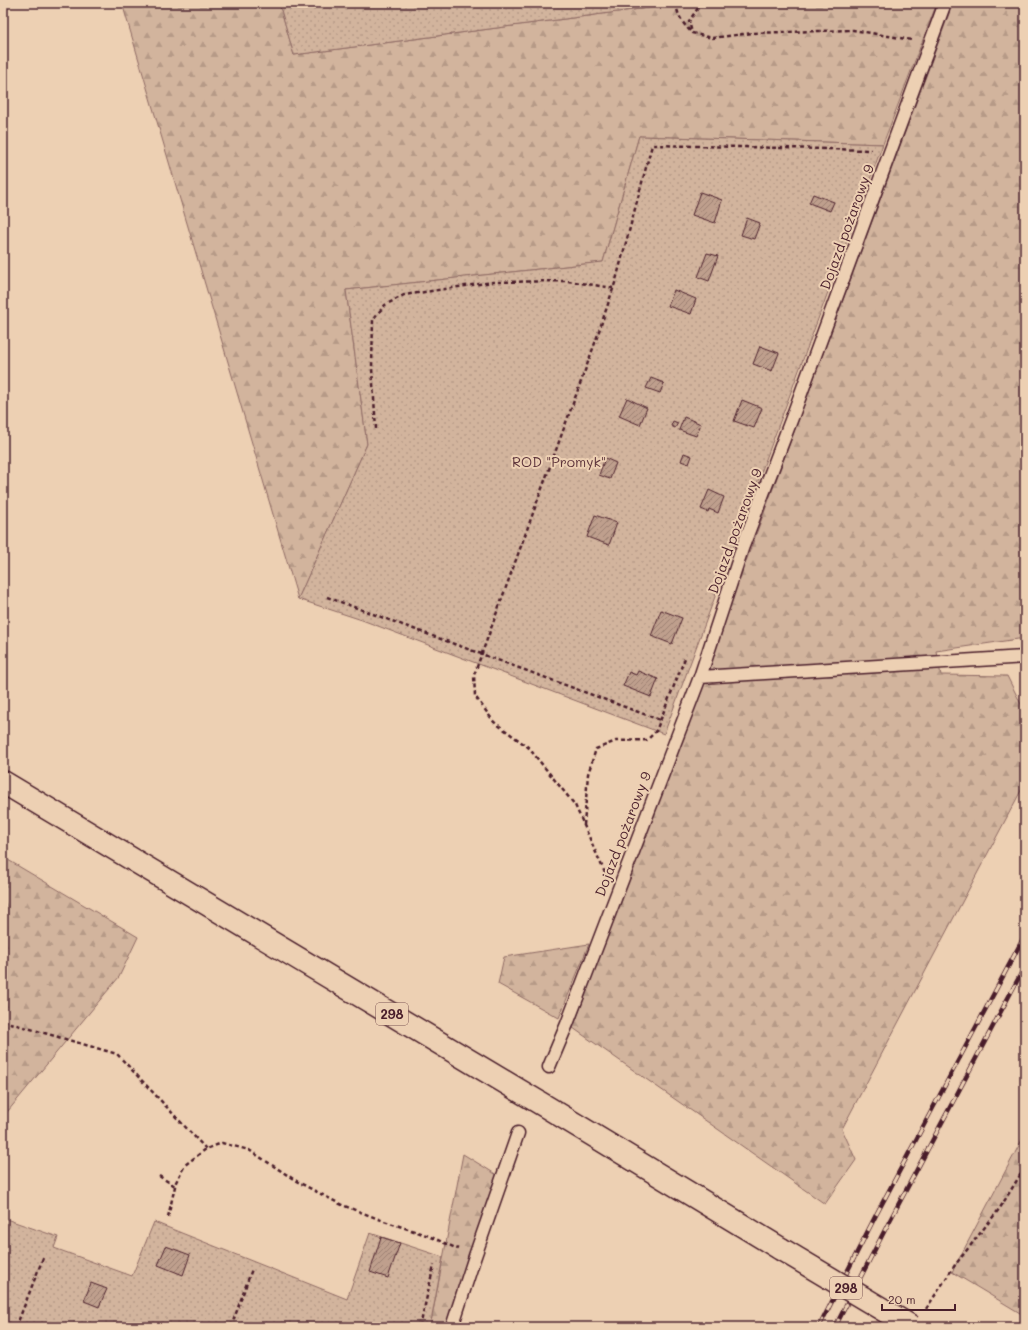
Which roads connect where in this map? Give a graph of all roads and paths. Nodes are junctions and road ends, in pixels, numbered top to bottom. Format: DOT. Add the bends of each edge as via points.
graph roads {
  1 [pos="676,3"];
  2 [pos="703,3"];
  3 [pos="945,3"];
  4 [pos="692,33"];
  5 [pos="930,43"];
  6 [pos="872,150"];
  7 [pos="614,288"];
  8 [pos="376,429"];
  9 [pos="328,597"];
  10 [pos="481,654"];
  11 [pos="686,655"];
  12 [pos="1025,657"];
  13 [pos="700,677"];
  14 [pos="660,720"];
  15 [pos="3,782"];
  16 [pos="584,825"];
  17 [pos="614,898"];
  18 [pos="3,1021"];
  19 [pos="548,1067"];
  20 [pos="518,1133"];
  21 [pos="206,1149"];
  22 [pos="1025,1167"];
  23 [pos="158,1176"];
  24 [pos="175,1186"];
  25 [pos="168,1217"];
  26 [pos="474,1256"];
  27 [pos="43,1258"];
  28 [pos="434,1265"];
  29 [pos="252,1269"];
  30 [pos="929,1303"];
  31 [pos="16,1327"];
  32 [pos="231,1327"];
  33 [pos="420,1327"];
  34 [pos="452,1327"];
  35 [pos="912,1327"];
  1 -- 4 [label="path" via="683,24"];
  2 -- 4 [label="path" via="690,21"];
  3 -- 5 [label="lane, Dojazd pożarowy 9"];
  4 -- 5 [label="path" via="712,38 752,33 853,30"];
  5 -- 13 [label="lane, Dojazd pożarowy 9" via="743,546"];
  6 -- 7 [label="path" via="652,146"];
  7 -- 8 [label="path" via="568,281 493,282 404,295 385,305 373,319 372,368"];
  7 -- 10 [label="path"];
  9 -- 10 [label="path"];
  10 -- 14 [label="path"];
  10 -- 16 [label="path" via="474,675 474,696 494,722 528,747 575,805"];
  11 -- 14 [label="path"];
  12 -- 13 [label="lane"];
  13 -- 17 [label="lane, Dojazd pożarowy 9"];
  14 -- 16 [label="path" via="656,731 647,740 616,741 596,749 588,774"];
  15 -- 35 [label="main road, 298, bridge"];
  16 -- 17 [label="path"];
  17 -- 19 [label="lane, Dojazd pożarowy 9"];
  18 -- 21 [label="path" via="117,1054"];
  20 -- 26 [label="lane"];
  21 -- 24 [label="path" via="185,1165"];
  21 -- 26 [label="path" via="222,1143 249,1150 298,1182 342,1205 429,1236"];
  22 -- 30 [label="path" via="1000,1208"];
  23 -- 24 [label="path"];
  24 -- 25 [label="path"];
  26 -- 34 [label="lane"];
  27 -- 31 [label="path"];
  28 -- 33 [label="path"];
  29 -- 32 [label="path"];
}
